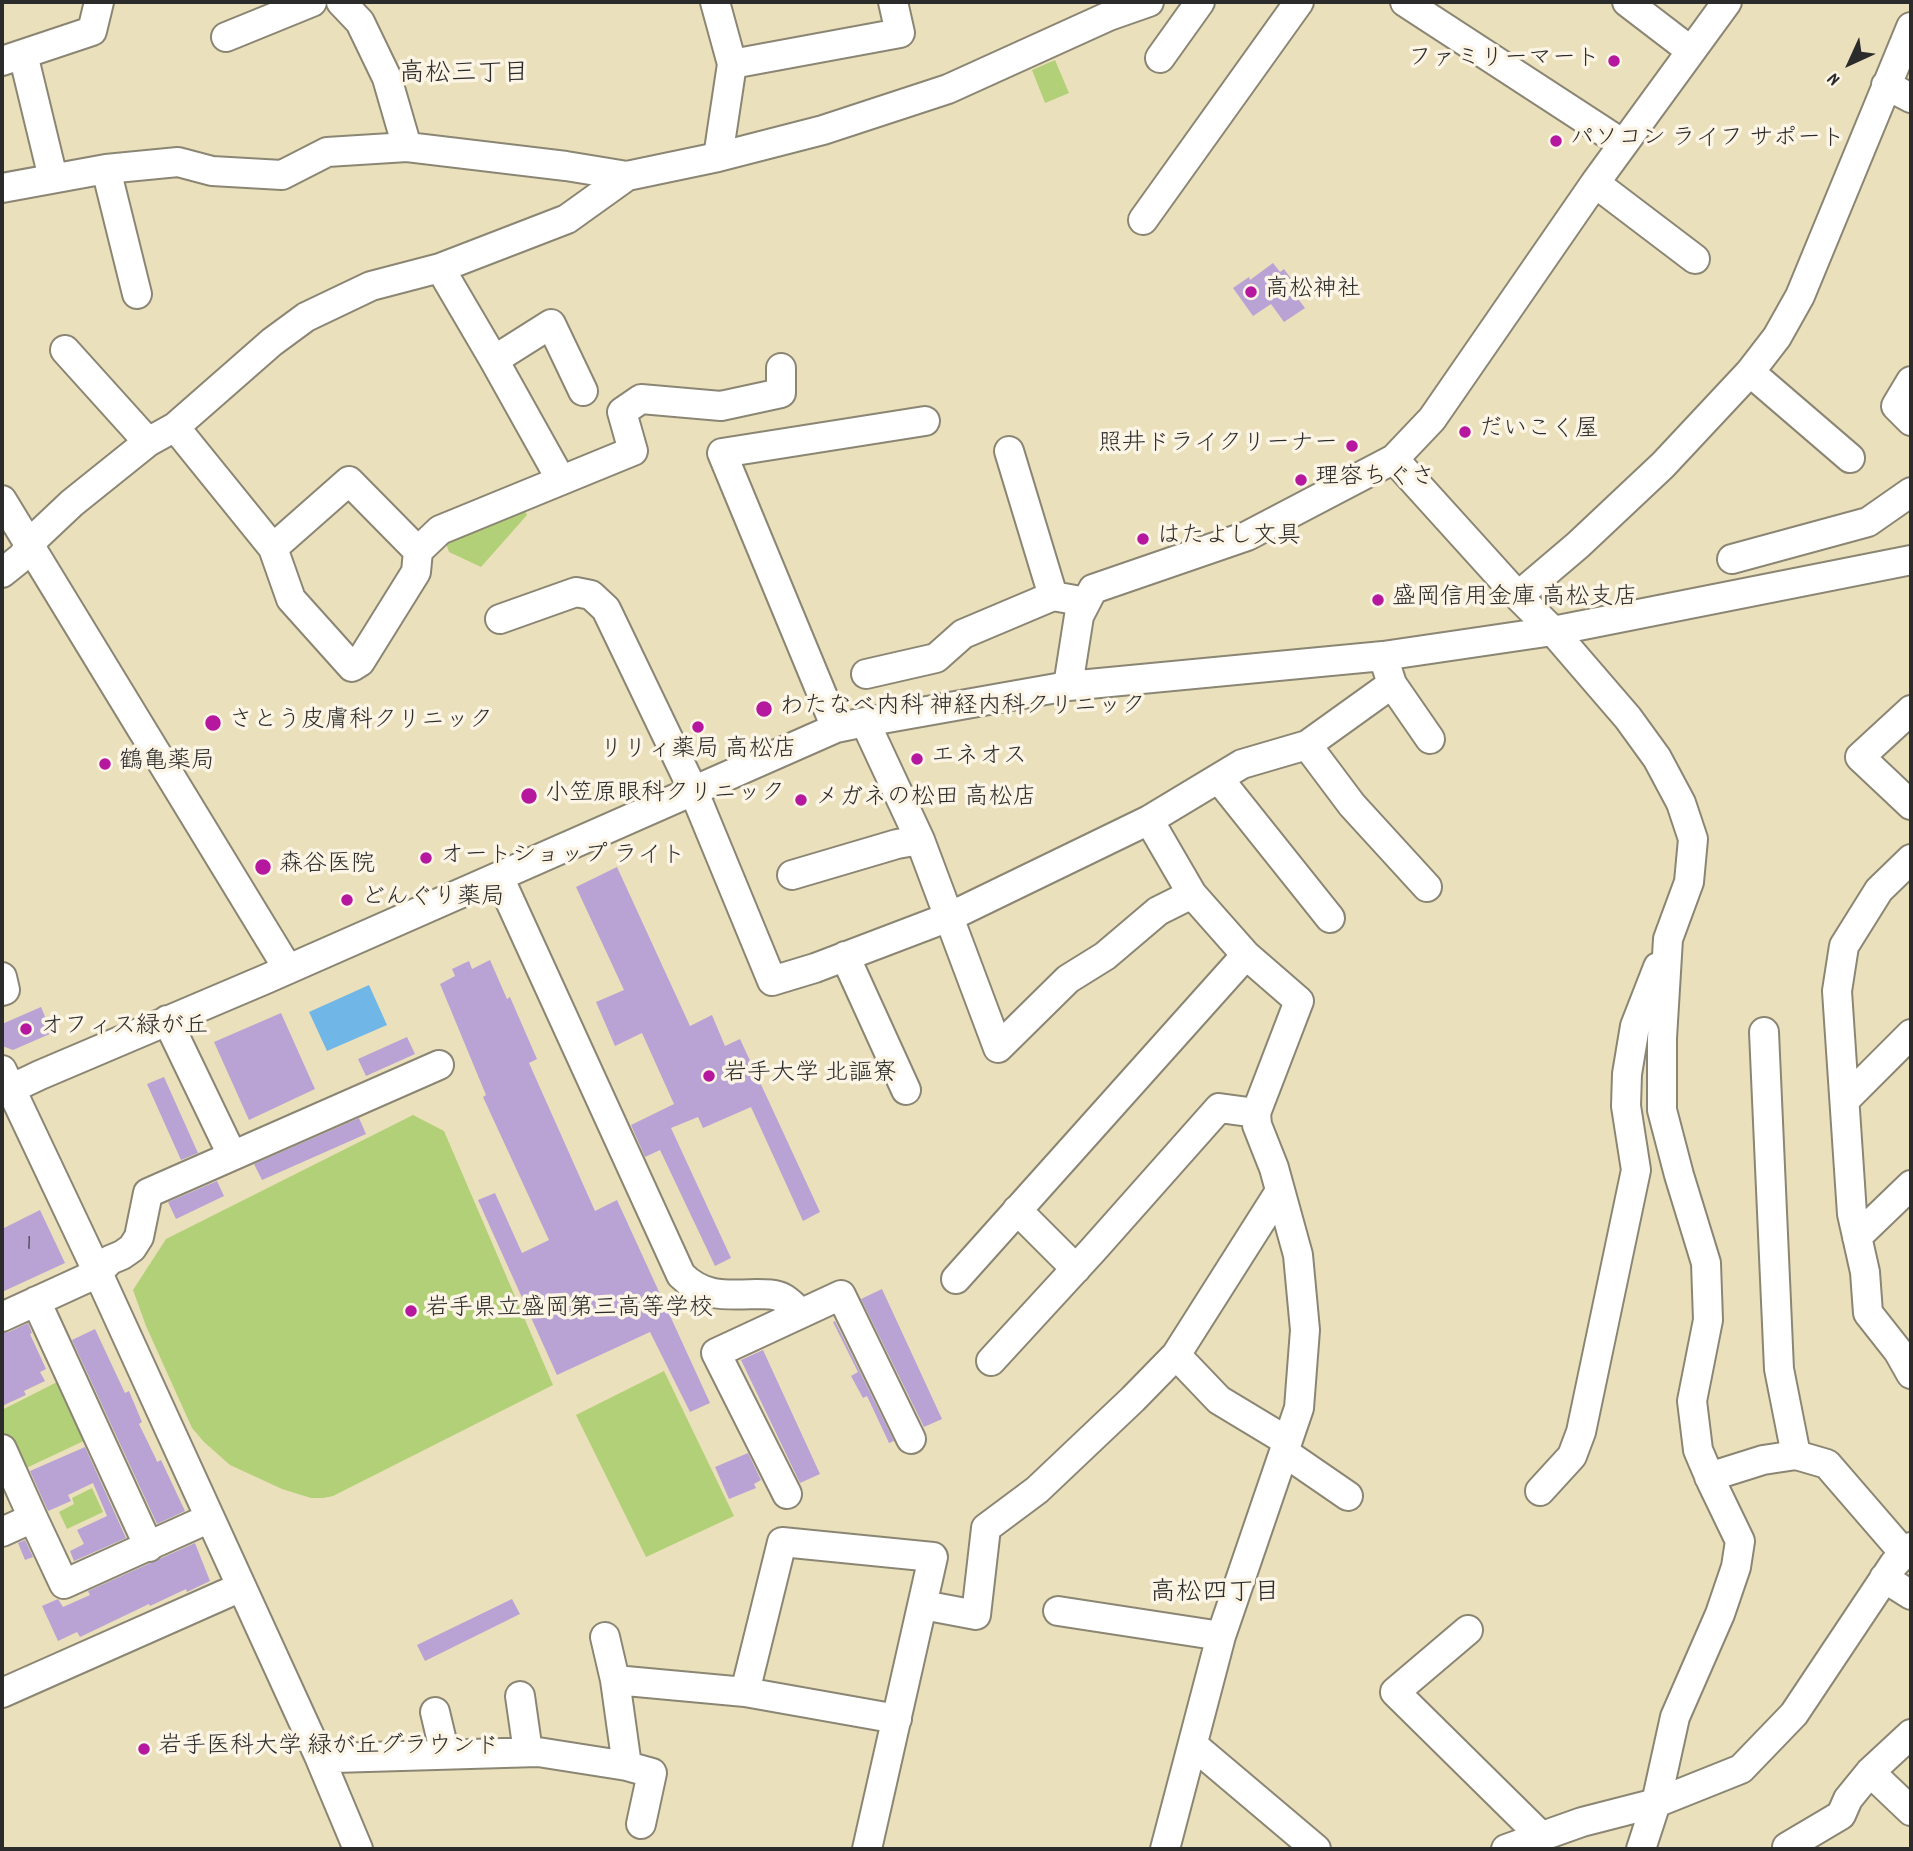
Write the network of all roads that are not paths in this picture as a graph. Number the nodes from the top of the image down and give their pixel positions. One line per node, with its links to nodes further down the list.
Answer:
1 (99, 2): 16 (street)
2 (312, 2): 14 (street)
3 (341, 2): 22 (street)
4 (715, 2): 18 (street)
5 (893, 2): 18 (street)
6 (1149, 2): 12 (street)
7 (1200, 2): 17 (street)
8 (1299, 2): 29 (street)
9 (1405, 2): 21 (street)
10 (1628, 2): 15 (street)
11 (1727, 2): 15 (street)
12 (1106, 9): 23 (street)
13 (1911, 27): 19 (street)
14 (226, 37)
15 (1691, 51): 21 (street)
16 (12, 57): 26 (street)
17 (1160, 58)
18 (732, 64): 23 (street)
19 (1886, 85): 20 (street); 36 (street)
20 (1911, 98)
21 (1623, 144): 27 (street)
22 (407, 147): 24 (street); 25 (street)
23 (718, 157): 25 (street)
24 (106, 169): 26 (street); 32 (street)
25 (627, 176): 31 (street)
26 (53, 178): 28 (street)
27 (1595, 183): 30 (street); 45 (street)
28 (2, 188)
29 (1143, 219)
30 (1695, 259)
31 (440, 268): 34 (street); 41 (street)
32 (137, 294)
33 (65, 350): 42 (street)
34 (494, 360): 38 (street); 46 (street)
35 (781, 368): 46 (street)
36 (1750, 372): 44 (street); 56 (street)
37 (1911, 381): 40 (street)
38 (583, 391)
39 (925, 421): 66 (street)
40 (1911, 421)
41 (175, 427): 42 (street); 50 (street)
42 (148, 442): 49 (street)
43 (1009, 451): 55 (street)
44 (1850, 458)
45 (1394, 460): 56 (street); 57 (street)
46 (561, 480): 51 (street)
47 (1911, 492): 52 (street)
48 (2, 500): 49 (street)
49 (30, 545): 54 (street); 84 (street)
50 (273, 548): 51 (street); 51 (street)
51 (418, 551)
52 (1732, 559)
53 (1911, 560): 59 (street)
54 (2, 573)
55 (1053, 596): 57 (street); 61 (street)
56 (1518, 596): 59 (street)
57 (1086, 602): 63 (street)
58 (500, 619): 70 (street)
59 (1553, 631): 60 (street); 81 (street)
60 (1383, 656): 62 (street); 63 (street)
61 (866, 674)
62 (1392, 684): 67 (street); 68 (street)
63 (1068, 687): 65 (street)
64 (1911, 710): 71 (street)
65 (865, 722): 66 (street); 73 (street)
66 (836, 728): 70 (street)
67 (1430, 740)
68 (1307, 745): 69 (street); 77 (street)
69 (1219, 779): 72 (street); 80 (street)
70 (694, 792): 76 (street); 83 (street)
71 (1911, 805)
72 (1149, 820): 78 (street); 79 (street)
73 (920, 840): 75 (street); 79 (street)
74 (1911, 859): 93 (street)
75 (792, 875)
76 (499, 877): 84 (street); 104 (street)
77 (1427, 887)
78 (1192, 894): 79 (street); 82 (street)
79 (949, 917): 83 (street)
80 (1330, 918)
81 (1668, 939): 113 (street); 114 (street)
82 (1246, 955): 94 (street); 98 (street)
83 (845, 956): 92 (street)
84 (288, 969): 87 (street)
85 (2, 977): 86 (street)
86 (2, 992)
87 (167, 1020): 91 (street); 95 (street)
88 (1764, 1032): 112 (street)
89 (1911, 1034): 93 (street)
90 (439, 1065): 95 (street)
91 (5, 1084): 101 (street)
92 (906, 1090)
93 (1846, 1099): 99 (street)
94 (1256, 1113): 97 (street); 100 (street)
95 (232, 1155): 101 (street)
96 (1911, 1185): 99 (street)
97 (1280, 1191): 107 (street); 110 (street)
98 (1017, 1210): 100 (street); 102 (street)
99 (1857, 1237): 106 (street)
100 (1076, 1269): 108 (street)
101 (98, 1273): 103 (street); 118 (street)
102 (956, 1279)
103 (36, 1301): 105 (street); 120 (street)
104 (800, 1312): 109 (street); 115 (street)
105 (2, 1317)
106 (1907, 1354)
107 (1176, 1355): 110 (street); 125 (street)
108 (991, 1361)
109 (911, 1439)
110 (1286, 1447): 116 (street); 128 (street)
111 (2, 1449): 117 (street)
112 (1796, 1455): 113 (street); 121 (street)
113 (1709, 1477): 143 (street)
114 (1540, 1491)
115 (787, 1494)
116 (1348, 1496)
117 (33, 1518): 119 (street); 120 (street)
118 (210, 1518): 120 (street); 123 (street)
119 (2, 1532)
120 (149, 1547)
121 (1908, 1550): 122 (street)
122 (1884, 1578): 124 (street); 143 (street)
123 (241, 1587): 132 (street); 140 (street)
124 (1911, 1595)
125 (923, 1605): 131 (street); 135 (street)
126 (1058, 1611): 128 (street)
127 (1468, 1630): 146 (street)
128 (1221, 1636): 137 (street)
129 (605, 1637): 130 (street)
130 (615, 1680): 131 (street); 141 (street)
131 (746, 1692): 135 (street)
132 (2, 1693)
133 (520, 1696): 138 (street)
134 (435, 1712): 139 (street)
135 (897, 1719): 149 (street)
136 (1911, 1734): 142 (street)
137 (1193, 1745): 150 (street); 151 (street)
138 (527, 1752): 139 (street); 141 (street)
139 (445, 1754): 140 (street)
140 (319, 1756): 148 (street)
141 (627, 1766): 145 (street)
142 (1870, 1772): 144 (street); 147 (street)
143 (1656, 1803): 146 (street); 153 (street)
144 (1911, 1811)
145 (641, 1824)
146 (1542, 1836): 152 (street)
147 (1787, 1847)
148 (358, 1849)
149 (867, 1849)
150 (1165, 1849)
151 (1317, 1849)
152 (1506, 1849)
153 (1641, 1849)

